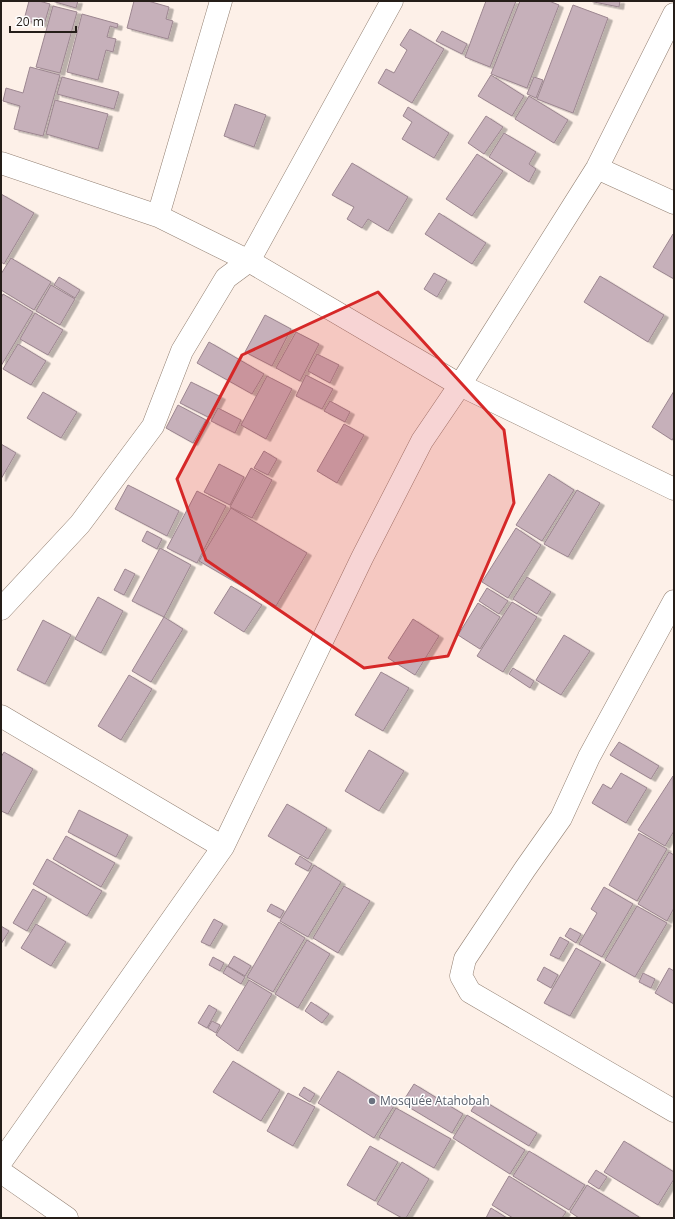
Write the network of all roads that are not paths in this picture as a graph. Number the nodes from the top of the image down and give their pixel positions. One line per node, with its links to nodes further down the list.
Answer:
1 (221, 1): 7 (street)
2 (392, 1): 8 (street)
3 (674, 14): 5 (street)
4 (1, 163): 7 (street)
5 (597, 168): 6 (street); 9 (street)
6 (674, 204)
7 (158, 216): 8 (street)
8 (249, 261): 9 (street); 12 (street)
9 (460, 384): 10 (street); 14 (street)
10 (674, 489)
11 (674, 601): 15 (street)
12 (1, 608)
13 (1, 716): 14 (street)
14 (223, 848): 16 (street)
15 (673, 1107)
16 (1, 1162)
17 (1, 1172): 18 (street)
18 (68, 1218)

